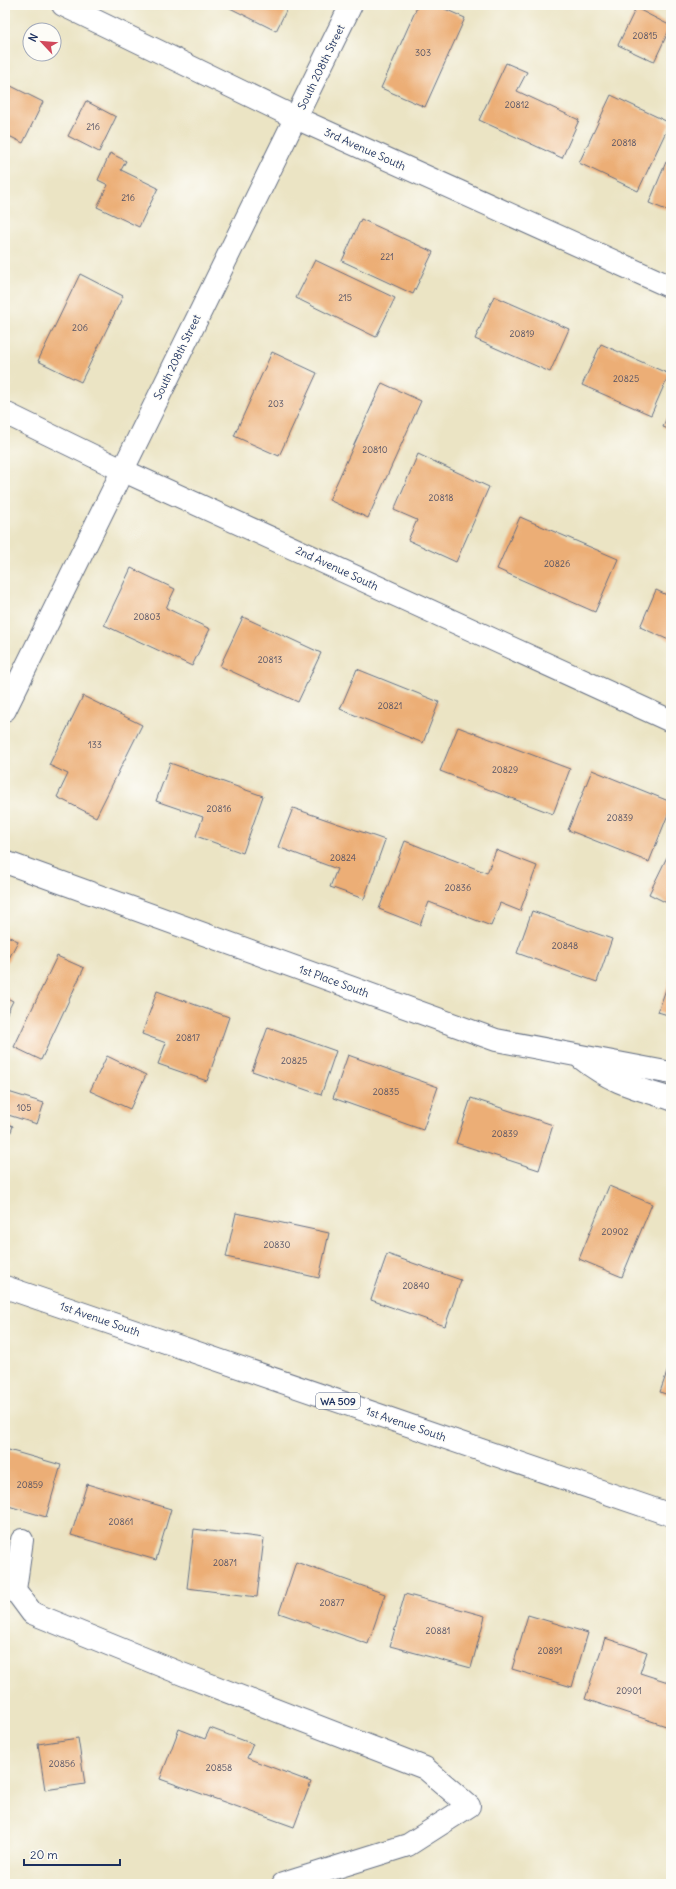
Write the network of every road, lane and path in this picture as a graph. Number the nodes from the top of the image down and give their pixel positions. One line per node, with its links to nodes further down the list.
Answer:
1 (63, 5): 3 (street, 3rd Avenue South)
2 (351, 5): 3 (street, South 208th Street)
3 (296, 118): 4 (street, 3rd Avenue South); 6 (street, South 208th Street)
4 (671, 287)
5 (5, 413): 6 (street, 2nd Avenue South)
6 (122, 470): 7 (street, South 208th Street); 8 (street, 2nd Avenue South)
7 (5, 710)
8 (671, 721)
9 (5, 862): 10 (street, 1st Place South)
10 (577, 1055): 11 (street, 1st Place South); 12 (street)
11 (671, 1073)
12 (671, 1099)
13 (5, 1287): 14 (street, 1st Avenue South / WA 509)
14 (671, 1515)
15 (22, 1540): 16 (street)
16 (283, 1884)

